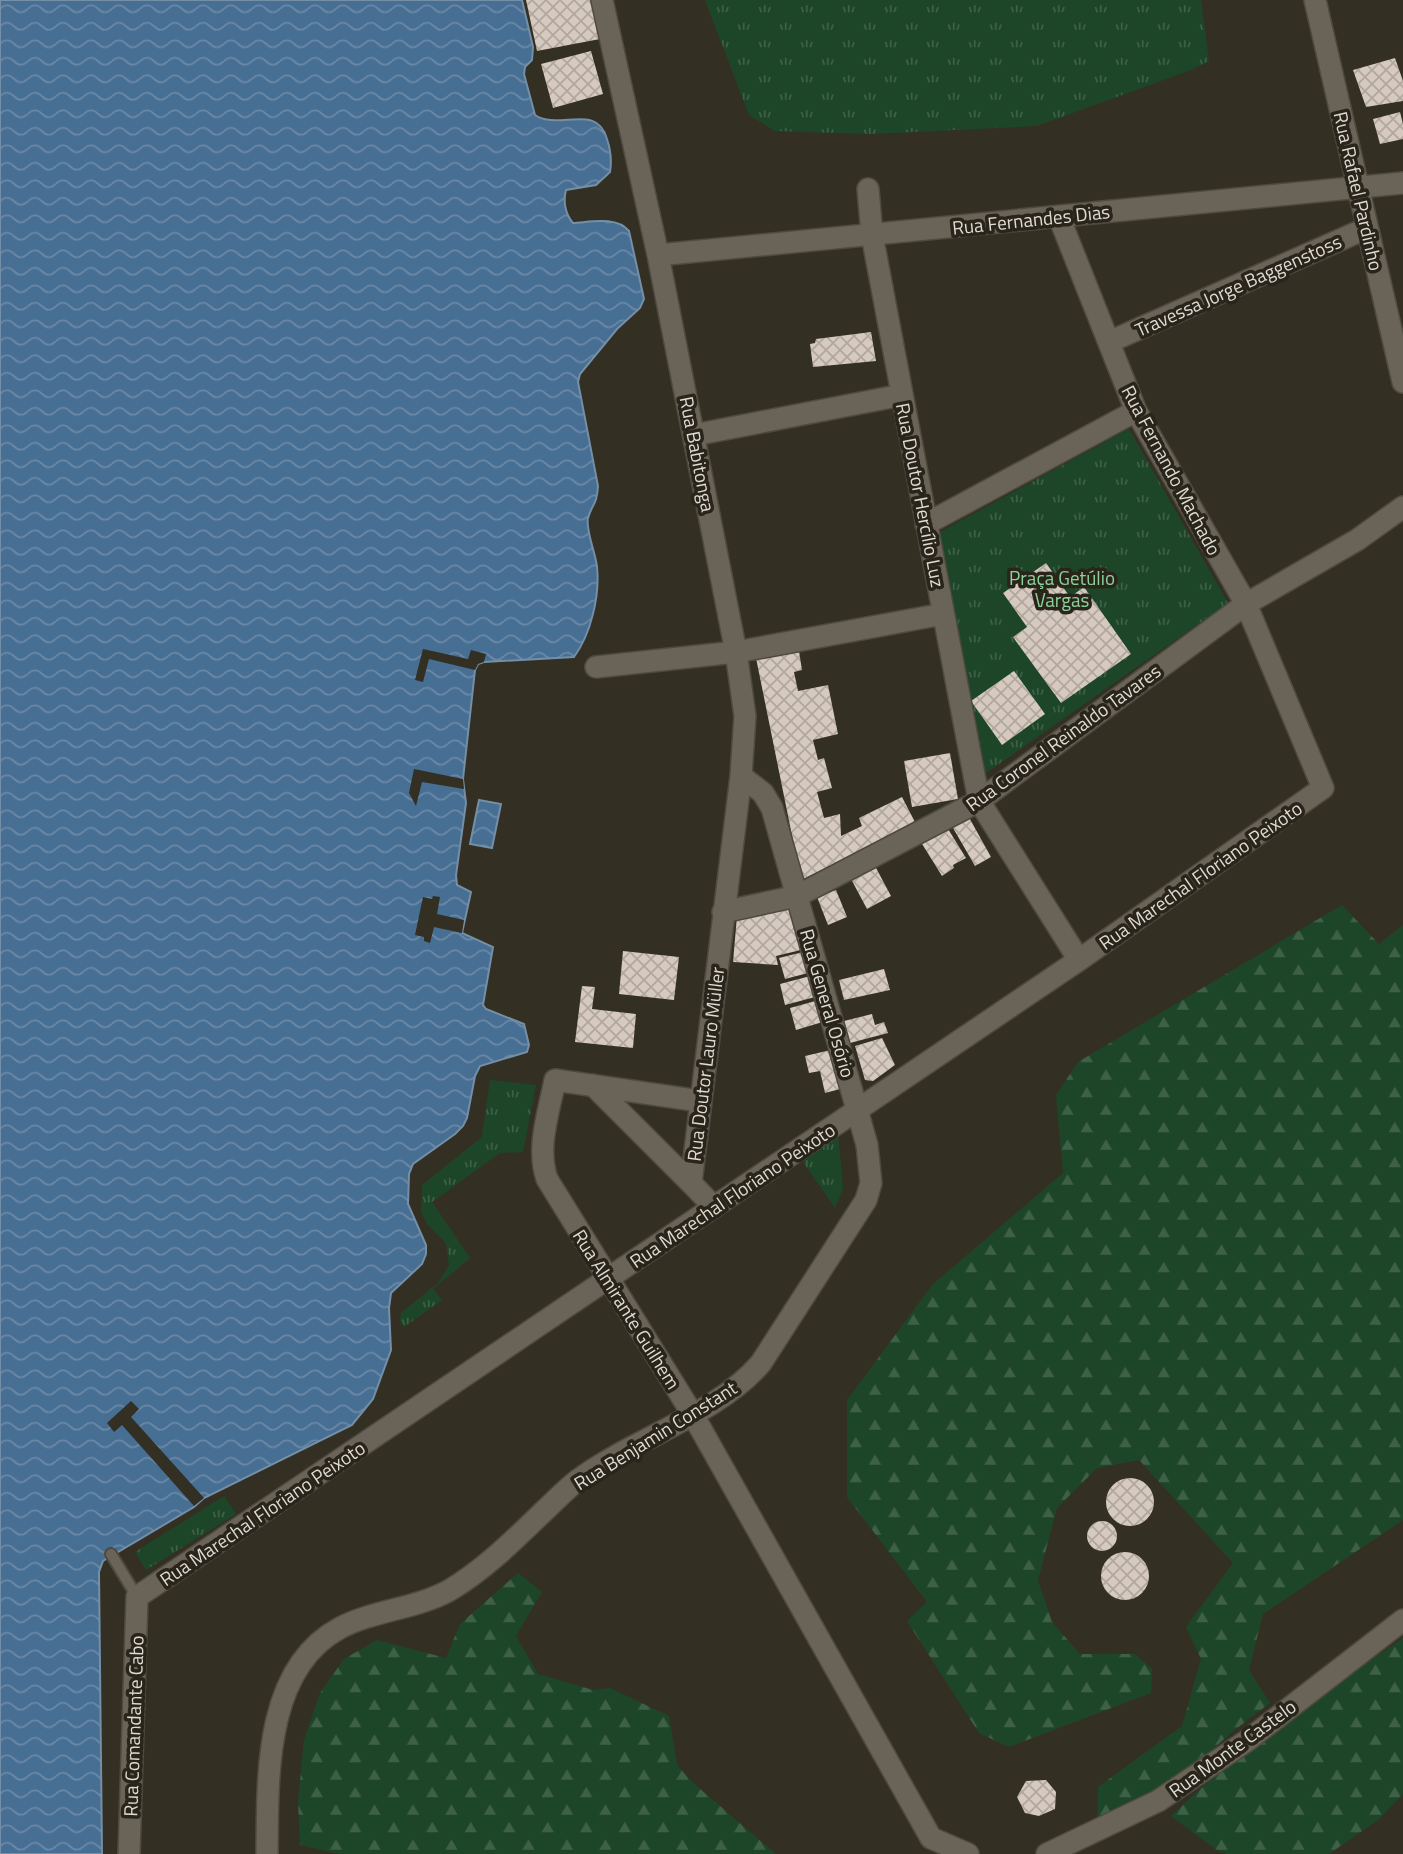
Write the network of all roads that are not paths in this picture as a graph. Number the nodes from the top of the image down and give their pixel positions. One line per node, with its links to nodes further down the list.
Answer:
1 (602, 0): 9 (street, Rua Babitonga)
2 (1315, 0): 4 (street, Rua Rafael Pardinho)
3 (1403, 183): 4 (street, Rua Fernandes Dias)
4 (1358, 188): 6 (street, Rua Fernandes Dias); 7 (street, Rua Rafael Pardinho)
5 (868, 189): 8 (street, Rua Doutor Hercílio Luz)
6 (1059, 216): 8 (street, Rua Fernandes Dias); 10 (street, Rua Fernando Machado)
7 (1367, 228): 10 (street, Travessa Jorge Baggenstoss); 11 (street, Rua Rafael Pardinho)
8 (872, 235): 9 (street, Rua Fernandes Dias); 12 (street, Rua Doutor Hercílio Luz)
9 (658, 255): 14 (street, Rua Babitonga)
10 (1109, 342): 13 (street, Rua Fernando Machado)
11 (1403, 382)
12 (902, 395): 14 (street); 16 (street, Rua Doutor Hercílio Luz)
13 (1136, 411): 16 (street); 17 (street, Rua Fernando Machado)
14 (694, 435): 19 (street, Rua Babitonga)
15 (1403, 507): 17 (street, Rua Coronel Reinaldo Tavares)
16 (926, 524): 18 (street, Rua Doutor Hercílio Luz)
17 (1246, 604): 22 (street, Rua Fernando Machado); 23 (street, Rua Coronel Reinaldo Tavares)
18 (943, 614): 19 (street); 23 (street, Rua Doutor Hercílio Luz)
19 (736, 652): 20 (street); 21 (street, Rua Babitonga)
20 (596, 667)
21 (741, 776): 24 (street, Rua General Osório); 25 (street, Rua Babitonga)
22 (1322, 788): 26 (street, Rua Marechal Floriano Peixoto)
23 (979, 801): 24 (street, Rua Coronel Reinaldo Tavares); 26 (street)
24 (797, 896): 25 (street, Rua Coronel Reinaldo Tavares); 29 (street, Rua General Osório)
25 (723, 912): 28 (street, Rua Doutor Lauro Müller)
26 (1079, 960): 29 (street, Rua Marechal Floriano Peixoto)
27 (593, 1085): 28 (street, Rua Almirante Guilhem); 30 (street); 32 (street, Rua Almirante Guilhem)
28 (700, 1101): 30 (street, Rua Doutor Lauro Müller)
29 (858, 1110): 31 (street, Rua Marechal Floriano Peixoto); 33 (street, Rua Benjamin Constant)
30 (691, 1184): 31 (street, Rua Doutor Lauro Müller)
31 (714, 1207): 32 (street, Rua Marechal Floriano Peixoto)
32 (608, 1278): 33 (street, Rua Almirante Guilhem); 35 (street, Rua Marechal Floriano Peixoto)
33 (693, 1415): 37 (street, Rua Almirante Guilhem); 39 (street, Rua Benjamin Constant)
34 (111, 1554): 35 (lane)
35 (137, 1597): 38 (street, Rua Comandante Cabo)
36 (1403, 1620): 41 (street, Rua Monte Castelo)
37 (927, 1846): 40 (street)
38 (129, 1854)
39 (267, 1854)
40 (968, 1854)
41 (1047, 1854)

